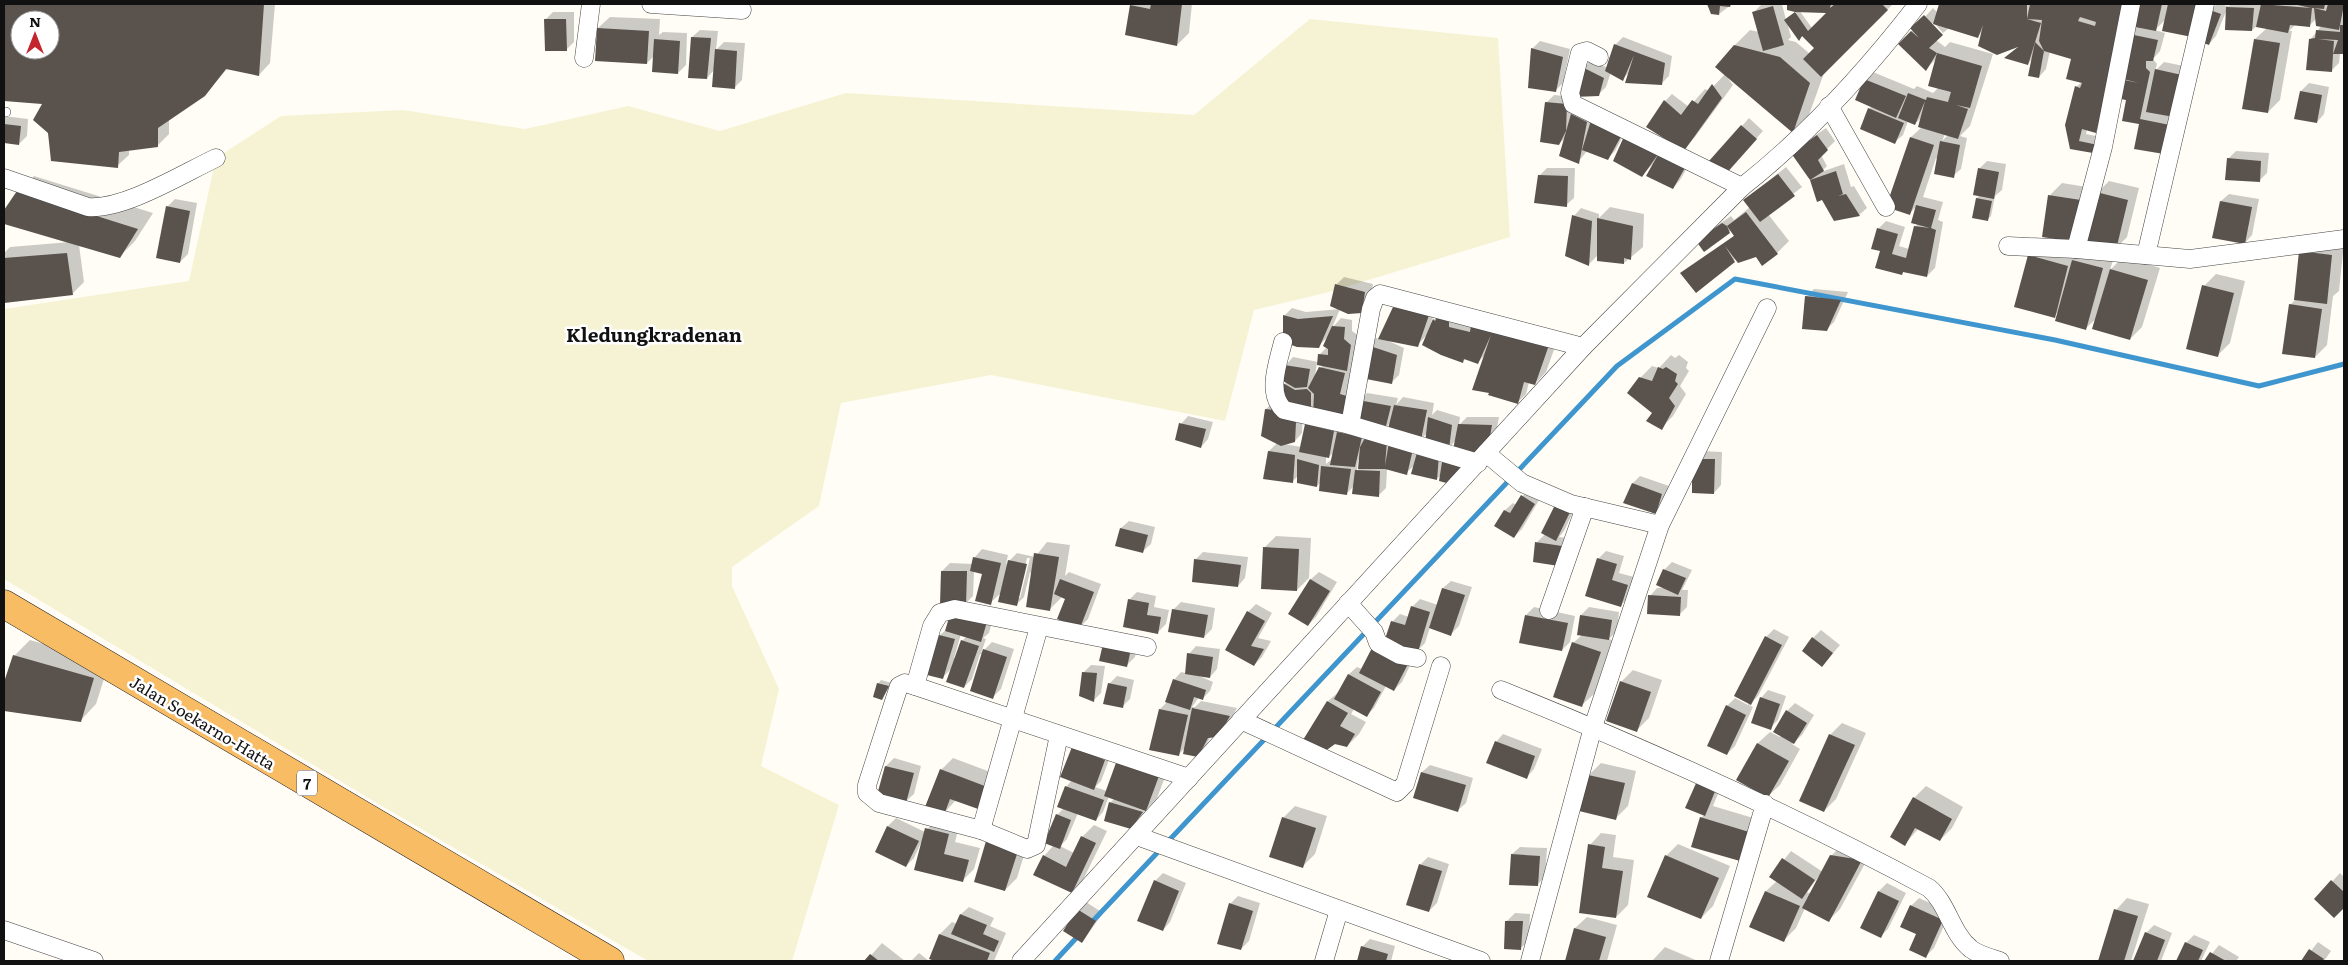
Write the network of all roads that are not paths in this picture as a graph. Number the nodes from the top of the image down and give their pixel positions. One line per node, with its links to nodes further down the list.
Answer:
1 (591, 4): 8 (street)
2 (651, 4): 6 (street)
3 (1918, 4): 9 (street)
4 (2131, 4): 16 (street)
5 (2205, 4): 17 (street)
6 (742, 10)
7 (1599, 57): 12 (street)
8 (584, 58)
9 (1829, 106): 12 (street); 13 (street)
10 (216, 158): 11 (street)
11 (4, 178)
12 (1742, 187): 20 (street)
13 (1886, 207)
14 (2344, 238): 17 (street)
15 (2008, 246): 16 (street)
16 (2076, 248): 17 (street)
17 (2146, 255)
18 (1767, 308): 24 (street)
19 (1283, 342): 21 (street)
20 (1584, 347): 21 (street); 22 (street)
21 (1350, 425): 22 (street)
22 (1482, 458): 23 (street); 26 (street)
23 (1585, 507): 24 (street); 27 (street)
24 (1660, 525): 36 (street)
25 (4, 604): 45 (highway, Jalan Soekarno-Hatta / 7)
26 (1354, 609): 30 (street); 35 (street)
27 (1550, 610)
28 (1038, 627): 29 (street); 32 (street); 34 (street)
29 (1147, 647)
30 (1417, 658)
31 (1441, 666): 35 (street)
32 (915, 686): 34 (street); 40 (street)
33 (1502, 690): 36 (street)
34 (1012, 720): 37 (street); 40 (street)
35 (1241, 720): 38 (street)
36 (1593, 727): 39 (street); 49 (street)
37 (1059, 735): 38 (street); 40 (street)
38 (1189, 778): 41 (street)
39 (1765, 804): 50 (street); 51 (street)
40 (981, 830)
41 (1137, 836): 42 (street); 46 (street)
42 (1339, 910): 47 (street); 48 (street)
43 (4, 930): 44 (street)
44 (94, 961)
45 (610, 961)
46 (1022, 961)
47 (1324, 961)
48 (1481, 961)
49 (1530, 961)
50 (1719, 961)
51 (2000, 961)

